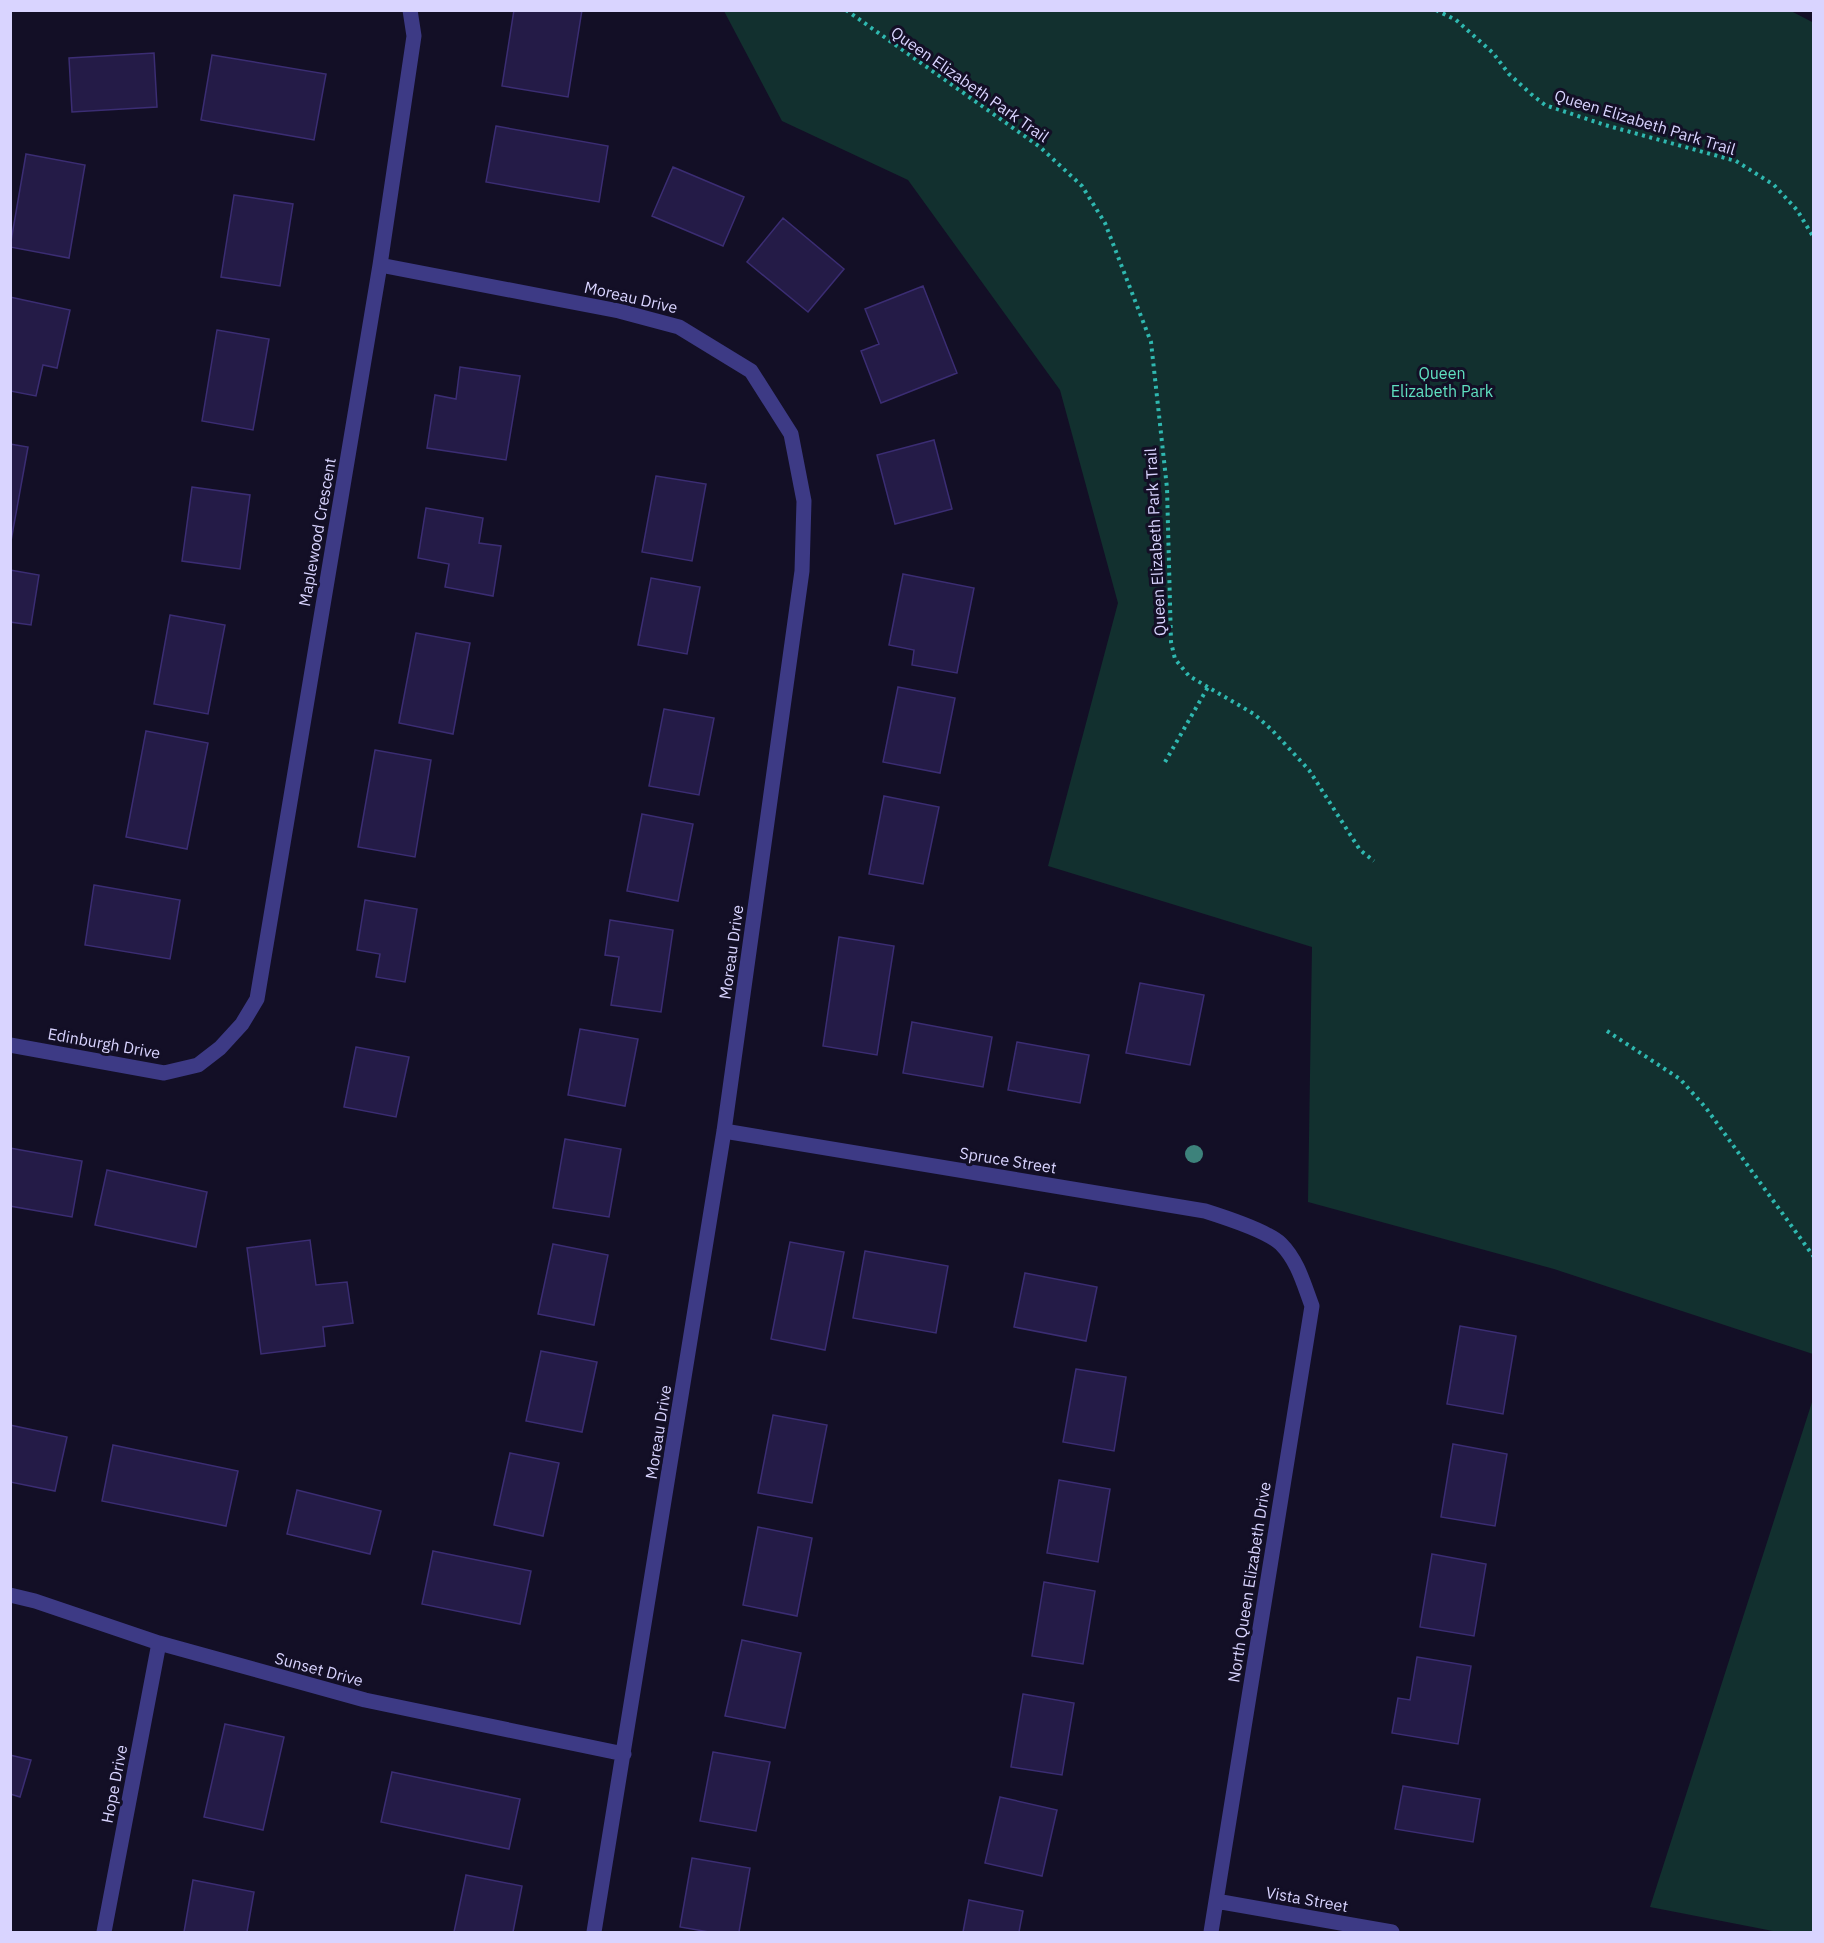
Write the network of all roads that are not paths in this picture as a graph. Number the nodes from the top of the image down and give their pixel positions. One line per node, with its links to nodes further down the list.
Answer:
1 (410, 10): 2 (street, Maplewood Crescent)
2 (380, 265): 4 (street, Maplewood Crescent); 5 (street, Moreau Drive)
3 (10, 1045): 4 (street, Edinburgh Drive)
4 (220, 1048)
5 (724, 1131): 6 (street, Spruce Street); 9 (street, Moreau Drive)
6 (1281, 1243): 10 (street, North Queen Elizabeth Drive)
7 (10, 1595): 8 (street, Sunset Drive)
8 (159, 1643): 9 (street, Sunset Drive); 11 (street, Hope Drive)
9 (624, 1754): 12 (street, Moreau Drive)
10 (1216, 1901): 13 (street, North Queen Elizabeth Drive); 14 (street, Vista Street)
11 (105, 1932)
12 (594, 1932)
13 (1211, 1932)
14 (1392, 1932)

